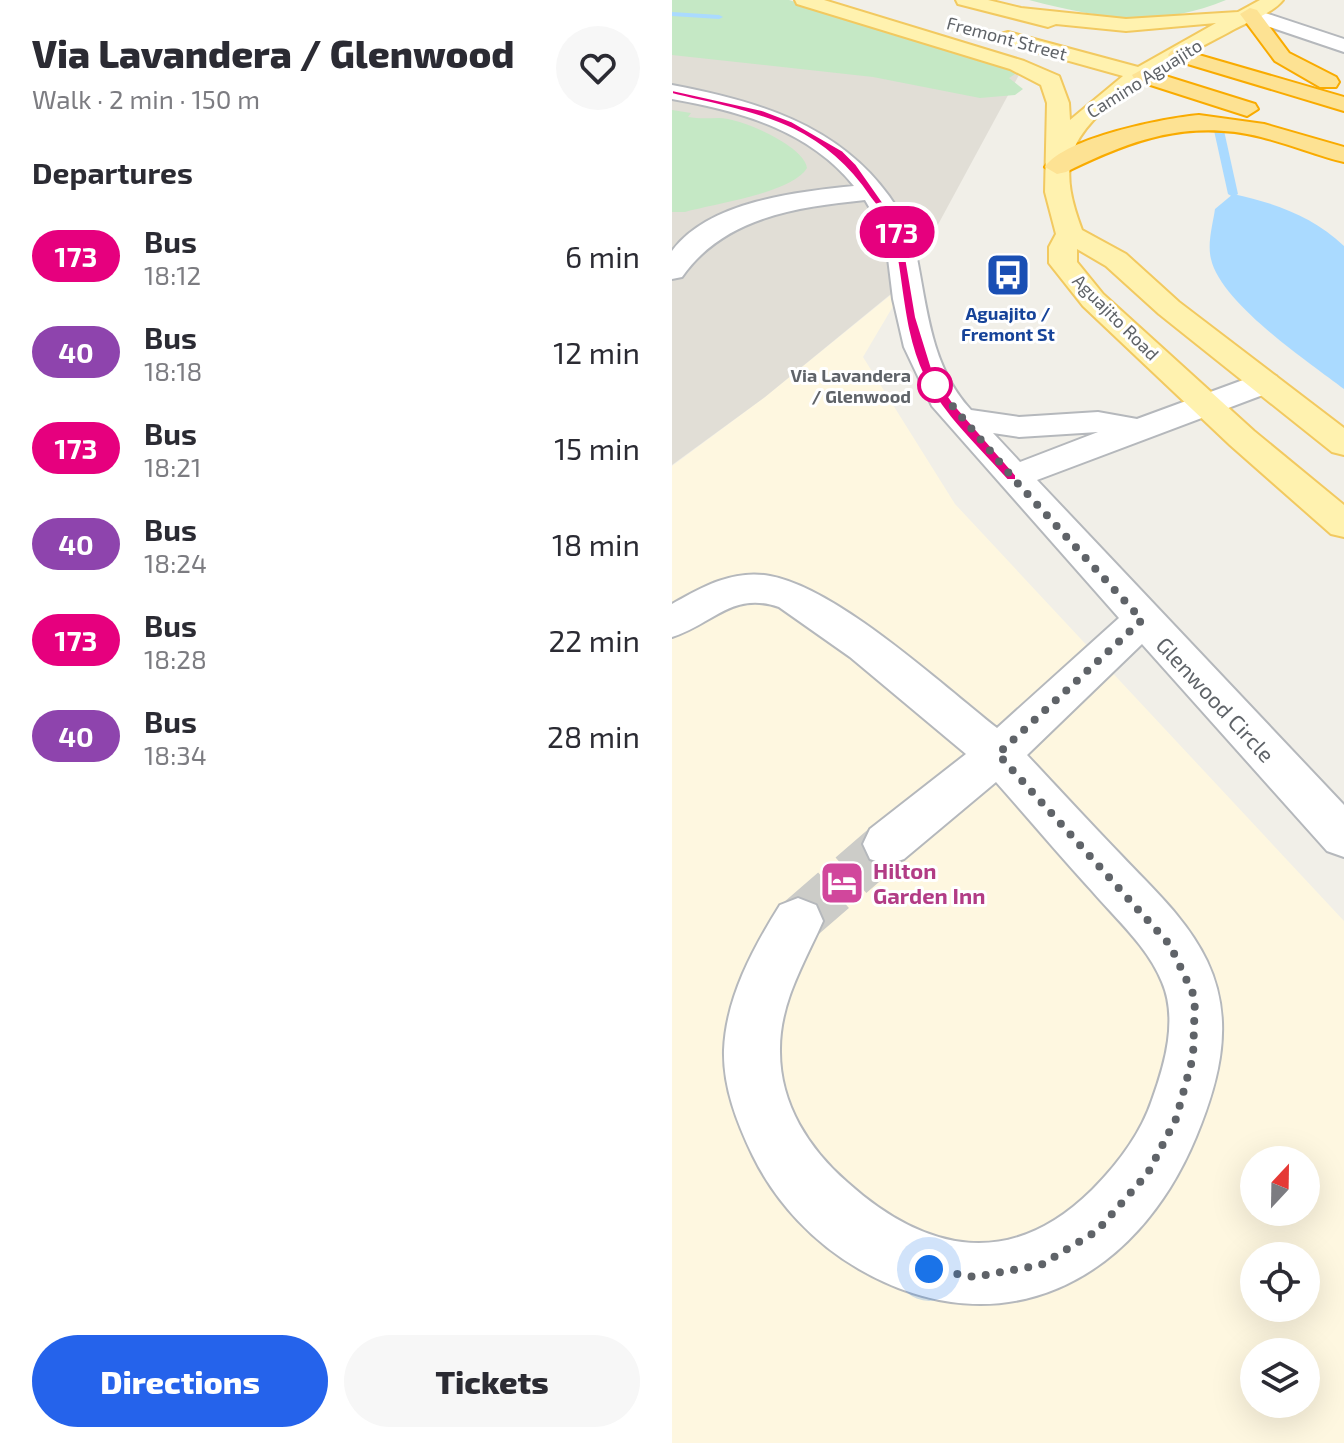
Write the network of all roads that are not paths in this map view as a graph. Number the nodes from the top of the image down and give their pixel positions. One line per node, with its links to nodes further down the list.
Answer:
1 (804, 0): 17 (main road)
2 (870, 0): 7 (main road, Fremont Street)
3 (965, 0): 5 (main road, Fremont Street)
4 (1274, 0): 6 (main road, Camino Aguajito)
5 (1021, 14): 6 (main road); 10 (main road, Fremont Street)
6 (1250, 14): 9 (street); 10 (main road, Camino Aguajito); 12 (highway)
7 (929, 16)
8 (987, 32): 11 (main road, Fremont Street)
9 (1344, 46)
10 (1178, 55): 11 (main road, Camino Aguajito); 14 (highway)
11 (1143, 75): 15 (highway); 17 (main road, Camino Aguajito)
12 (1344, 90)
13 (672, 92): 18 (street, Glenwood Circle)
14 (1344, 104)
15 (1344, 146)
16 (1344, 155): 17 (highway)
17 (1057, 167): 19 (main road, Camino Aguajito)
18 (873, 192): 20 (street); 23 (street, Glenwood Circle)
19 (1070, 234): 21 (main road, Aguajito Road); 22 (main road, Aguajito Road)
20 (672, 271)
21 (1265, 383): 22 (street); 25 (main road, Aguajito Road)
22 (1205, 404): 24 (street); 27 (main road, Aguajito Road)
23 (960, 418): 24 (street); 26 (street, Glenwood Circle)
24 (1147, 427): 26 (street)
25 (1344, 445)
26 (1012, 477): 28 (street, Glenwood Circle)
27 (1344, 525)
28 (1142, 620): 30 (street); 31 (street, Glenwood Circle)
29 (672, 622): 30 (street)
30 (998, 754): 32 (street); 33 (street)
31 (1344, 837)
32 (887, 844)
33 (798, 921)

